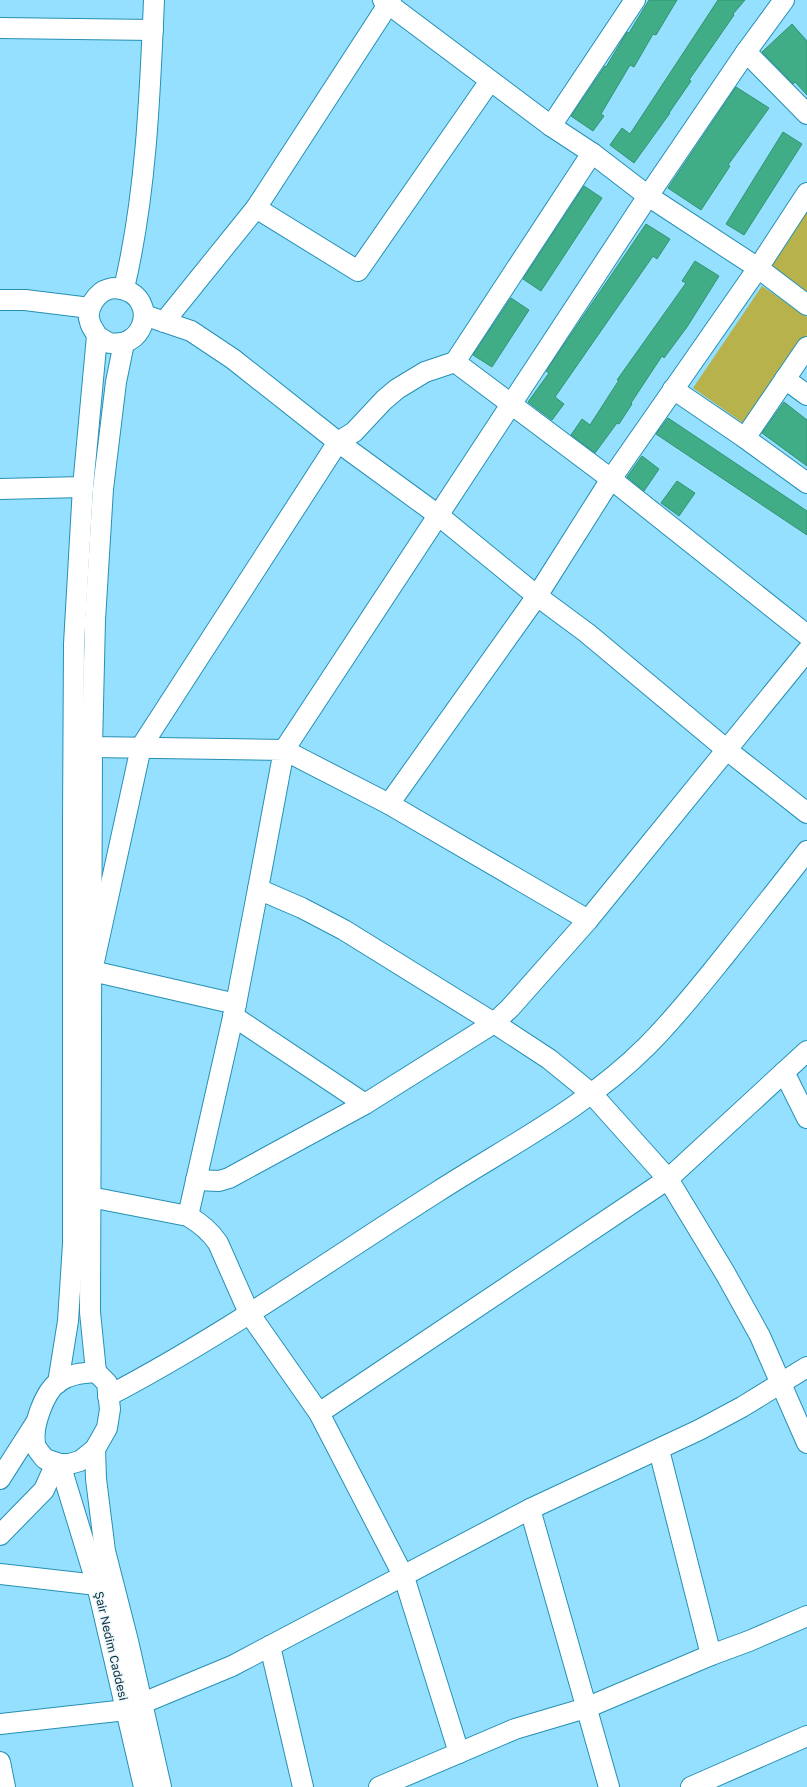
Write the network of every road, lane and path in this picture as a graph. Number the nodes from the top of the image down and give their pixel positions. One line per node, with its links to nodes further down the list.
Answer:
1 (154, 0): 6 (street)
2 (635, 0): 10 (street)
3 (784, 0): 7 (street)
4 (388, 1): 8 (street); 14 (street)
5 (0, 28): 6 (street)
6 (153, 30): 16 (street)
7 (746, 52): 9 (street); 13 (street)
8 (490, 81): 10 (street); 14 (street)
9 (807, 114)
10 (551, 126): 11 (street)
11 (592, 153): 13 (street); 25 (street)
12 (807, 193): 15 (street)
13 (648, 196): 15 (street); 29 (street)
14 (256, 208): 21 (street)
15 (758, 268): 18 (street); 27 (street)
16 (124, 288): 19 (street); 20 (street)
17 (0, 300): 19 (street)
18 (807, 305)
19 (90, 308): 22 (street)
20 (144, 315): 21 (street); 23 (street)
21 (164, 322): 31 (street)
22 (97, 336): 23 (street); 34 (street)
23 (124, 343): 40 (street)
24 (807, 347): 26 (street)
25 (455, 362): 29 (street); 31 (street)
26 (785, 379): 28 (street); 30 (street)
27 (673, 389): 30 (street); 32 (street)
28 (807, 395)
29 (512, 405): 32 (street); 36 (street)
30 (745, 438): 33 (street)
31 (338, 442): 36 (street); 41 (street)
32 (611, 479): 37 (street); 38 (street)
33 (807, 483)
34 (83, 487): 35 (street); 64 (street)
35 (0, 489)
36 (438, 515): 37 (street); 42 (street)
37 (537, 596): 43 (street); 44 (street)
38 (807, 635)
39 (807, 651): 43 (street)
40 (92, 747): 41 (street); 49 (street)
41 (141, 747): 42 (street); 49 (street)
42 (284, 750): 44 (street); 47 (street)
43 (728, 750): 45 (street); 48 (street)
44 (389, 804): 48 (street)
45 (807, 812)
46 (807, 851): 54 (street)
47 (258, 889): 50 (street); 51 (street)
48 (588, 920): 51 (street)
49 (92, 971): 50 (street); 59 (street)
50 (234, 1010): 55 (street); 58 (street)
51 (494, 1023): 54 (street); 55 (street)
52 (807, 1051): 53 (street)
53 (784, 1072): 56 (street); 57 (street)
54 (592, 1094): 57 (street); 61 (street)
55 (365, 1104): 58 (street)
56 (807, 1118)
57 (668, 1179): 65 (street); 67 (street)
58 (196, 1180): 60 (street)
59 (90, 1198): 60 (street); 63 (street)
60 (188, 1216): 61 (street)
61 (249, 1313): 66 (street); 67 (street)
62 (807, 1367): 65 (street)
63 (96, 1372): 64 (street); 66 (street)
64 (58, 1383): 68 (street)
65 (782, 1384): 69 (street); 71 (street)
66 (108, 1396): 70 (street)
67 (319, 1413): 77 (street)
68 (35, 1424): 72 (street); 73 (street)
69 (807, 1443)
70 (95, 1449): 72 (street); 82 (street)
71 (659, 1450): 74 (street); 81 (street)
72 (58, 1463): 75 (street); 78 (street, Şair Nedim Caddesi)
73 (0, 1479)
74 (530, 1509): 77 (street); 83 (street)
75 (0, 1535)
76 (0, 1574): 78 (street)
77 (404, 1577): 80 (street); 86 (street)
78 (97, 1585): 82 (street, Şair Nedim Caddesi)
79 (807, 1616): 81 (street)
80 (270, 1646): 82 (street); 91 (street)
81 (711, 1655): 83 (street)
82 (134, 1707): 84 (street); 89 (street, Şair Nedim Caddesi); 90 (street)
83 (586, 1708): 86 (street); 93 (street)
84 (0, 1724)
85 (807, 1736): 94 (street)
86 (459, 1752): 92 (street)
87 (0, 1762): 88 (street)
88 (5, 1787)
89 (144, 1787)
90 (161, 1787)
91 (303, 1787)
92 (379, 1787)
93 (609, 1787)
94 (691, 1787)

